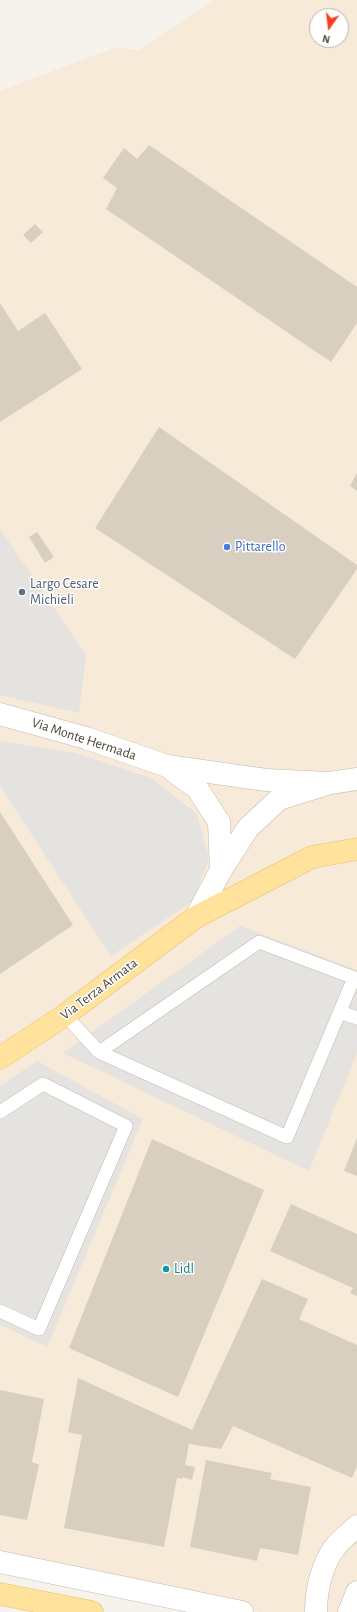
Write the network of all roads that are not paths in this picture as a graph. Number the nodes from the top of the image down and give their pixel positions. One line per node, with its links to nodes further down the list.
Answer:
1 (0, 714): 2 (street, Via Monte Hermada)
2 (167, 766): 4 (street, Via Monte Hermada); 6 (street, Via Monte Hermada)
3 (357, 779): 4 (street, Via Terza Armata)
4 (330, 783): 6 (street, Via Terza Armata)
5 (357, 849): 7 (main road, Via Terza Armata)
6 (221, 870): 7 (street, Via Terza Armata)
7 (196, 917): 10 (main road, Via Terza Armata)
8 (356, 978): 9 (lane); 12 (lane)
9 (340, 1012): 11 (lane); 12 (lane)
10 (65, 1015): 12 (lane); 13 (main road, Via Terza Armata)
11 (357, 1018)
12 (99, 1052)
13 (0, 1058)
14 (0, 1112): 15 (lane)
15 (0, 1311)
16 (357, 1526): 22 (street)
17 (0, 1562): 21 (street)
18 (357, 1592): 23 (street)
19 (0, 1594): 20 (main road)
20 (92, 1612)
21 (242, 1612)
22 (316, 1612)
23 (349, 1612)

